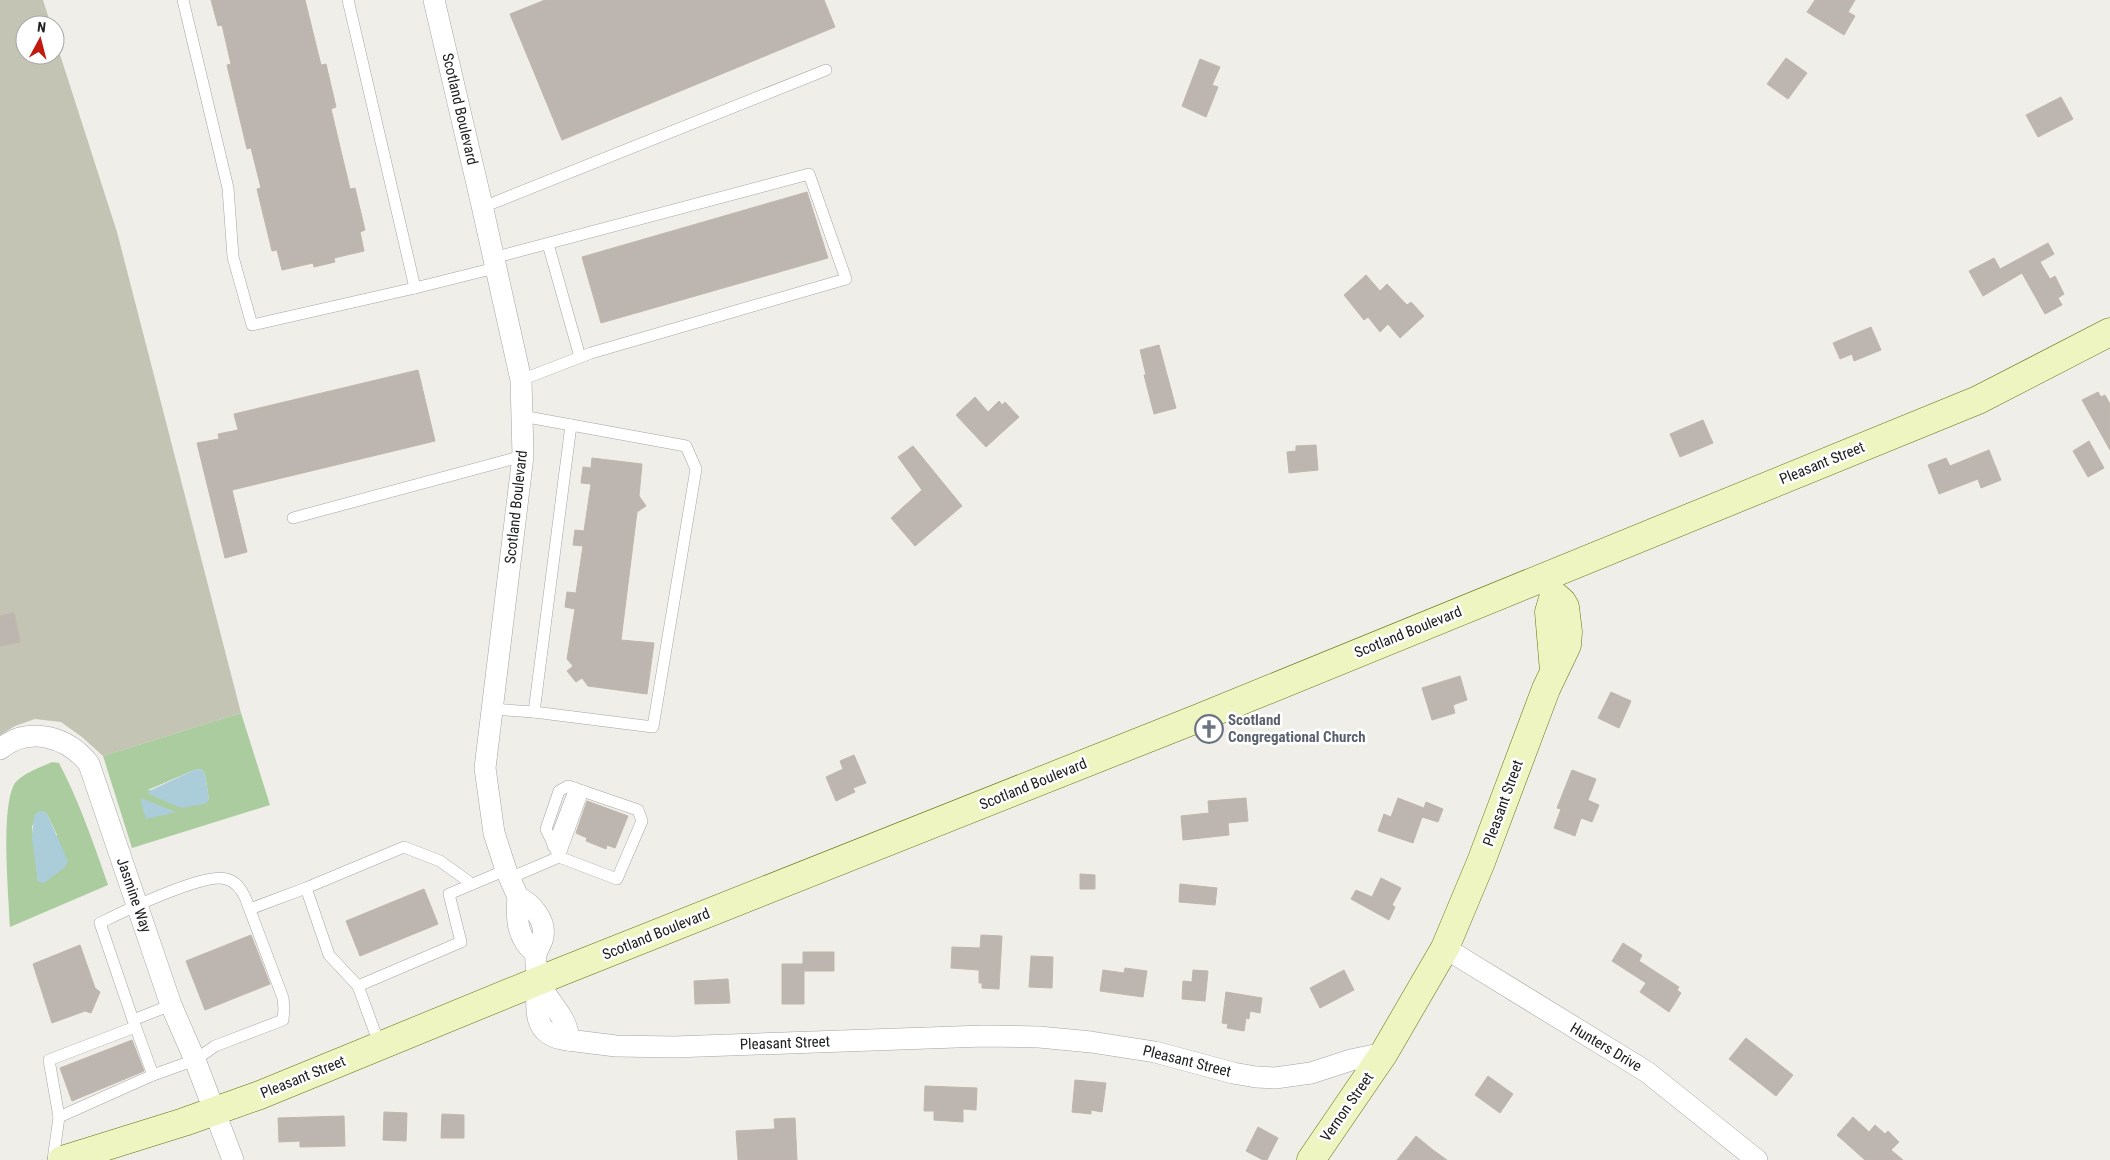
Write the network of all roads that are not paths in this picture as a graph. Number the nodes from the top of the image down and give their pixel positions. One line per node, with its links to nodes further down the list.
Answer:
1 (183, 0): 8 (lane)
2 (348, 0): 8 (lane)
3 (437, 1): 5 (street, Scotland Boulevard)
4 (826, 70): 5 (lane)
5 (482, 207): 7 (street, Scotland Boulevard)
6 (548, 244): 7 (lane); 10 (lane); 10 (lane)
7 (494, 263): 8 (lane); 11 (street, Scotland Boulevard)
8 (415, 288)
9 (2110, 332): 16 (main road, Pleasant Street)
10 (580, 357): 11 (lane)
11 (521, 380): 12 (street, Scotland Boulevard)
12 (522, 416): 13 (lane); 14 (street, Scotland Boulevard)
13 (571, 425): 18 (lane); 18 (lane)
14 (523, 456): 15 (lane); 17 (street, Scotland Boulevard)
15 (293, 518)
16 (1551, 584): 27 (main road, Pleasant Street); 28 (main road, Scotland Boulevard)
17 (492, 708): 18 (lane); 22 (street, Scotland Boulevard)
18 (534, 712)
19 (2, 742): 25 (street, Jasmine Way)
20 (579, 790): 21 (lane); 21 (lane); 21 (lane)
21 (556, 851): 22 (lane)
22 (511, 882): 23 (lane); 28 (street)
23 (472, 884): 24 (lane); 29 (lane)
24 (306, 888): 26 (lane); 29 (lane)
25 (137, 904): 26 (lane); 30 (street, Jasmine Way); 31 (lane)
26 (250, 909): 34 (lane)
27 (1445, 948): 33 (main road, Pleasant Street); 42 (street, Hunters Drive)
28 (537, 967): 32 (main road, Pleasant Street); 33 (street, Pleasant Street)
29 (358, 986): 32 (lane)
30 (171, 1005): 31 (lane); 34 (street, Jasmine Way)
31 (134, 1024): 35 (lane); 37 (lane)
32 (380, 1046): 36 (main road, Pleasant Street)
33 (1384, 1053): 41 (main road, Vernon Street)
34 (195, 1060): 35 (lane); 36 (street, Jasmine Way)
35 (153, 1075): 37 (lane)
36 (214, 1112): 39 (main road, Pleasant Street); 40 (street, Jasmine Way)
37 (59, 1117): 38 (lane)
38 (52, 1160)
39 (62, 1160)
40 (233, 1160)
41 (1311, 1160)
42 (1757, 1160)

